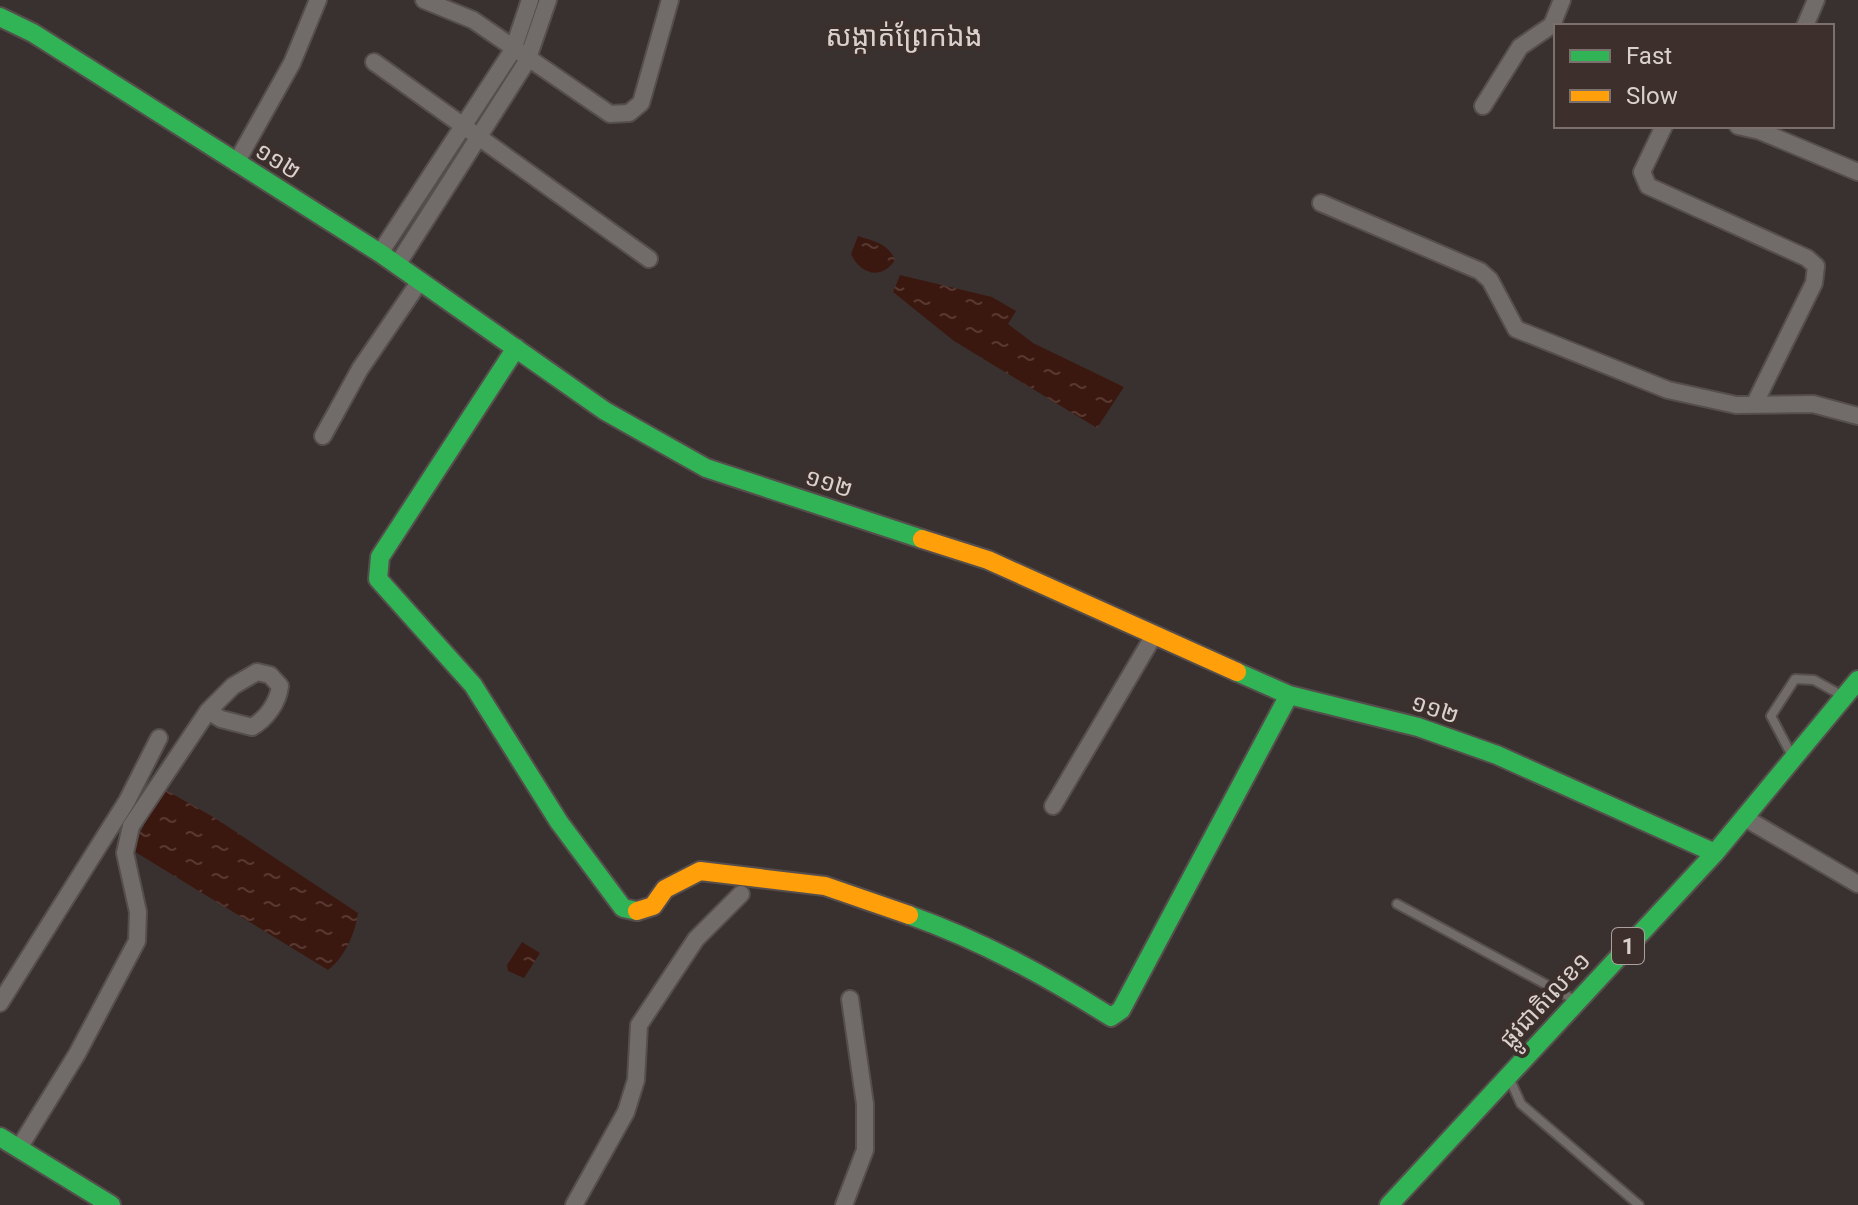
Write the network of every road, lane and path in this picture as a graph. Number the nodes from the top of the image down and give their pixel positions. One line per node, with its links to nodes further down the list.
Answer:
1 (318, 0): 18 (street)
2 (424, 0): 10 (street)
3 (530, 0): 10 (street)
4 (548, 0): 11 (street)
5 (670, 0): 11 (street)
6 (1562, 0): 13 (street)
7 (1816, 0): 9 (street)
8 (0, 17): 18 (main road, ១១២)
9 (1806, 24)
10 (513, 50): 11 (street); 14 (street)
11 (527, 61): 17 (street)
12 (374, 62): 14 (street)
13 (1483, 106)
14 (464, 127): 17 (street); 21 (street)
15 (1663, 128): 26 (street)
16 (1761, 128): 19 (street)
17 (480, 137): 22 (street); 23 (street)
18 (236, 163): 21 (main road, ១១២)
19 (1858, 172)
20 (1321, 203): 26 (street)
21 (380, 253): 23 (main road, ១១២)
22 (649, 259)
23 (397, 265): 24 (main road, ១១២)
24 (420, 281): 25 (main road, ១១២); 28 (street)
25 (516, 348): 29 (main road, ១១២); 31 (main road)
26 (1755, 403): 27 (street)
27 (1858, 416)
28 (323, 436)
29 (1153, 637): 31 (main road, ១១២); 36 (street)
30 (1858, 680): 32 (main road, ផ្លូវជាតិលេខ១ / 1)
31 (1289, 695): 38 (main road, ១១២)
32 (1845, 697): 35 (main road, ផ្លូវជាតិលេខ១ / 1); 35 (lane)
33 (208, 711): 47 (street)
34 (159, 738): 44 (street)
35 (1794, 758): 37 (main road, ផ្លូវជាតិលេខ១ / 1)
36 (1053, 806)
37 (1745, 818): 38 (main road, ផ្លូវជាតិលេខ១ / 1); 39 (street)
38 (1715, 853): 43 (main road, ផ្លូវជាតិលេខ១ / 1)
39 (1858, 884)
40 (741, 894): 49 (street)
41 (1397, 904): 43 (lane)
42 (850, 999): 50 (street)
43 (1577, 1002): 45 (main road, ផ្លូវជាតិលេខ១ / 1)
44 (0, 1003)
45 (1508, 1075): 51 (main road, ផ្លូវជាតិលេខ១ / 1); 52 (lane)
46 (0, 1137): 47 (main road)
47 (19, 1148): 48 (main road)
48 (111, 1205)
49 (574, 1205)
50 (844, 1205)
51 (1389, 1205)
52 (1639, 1205)

